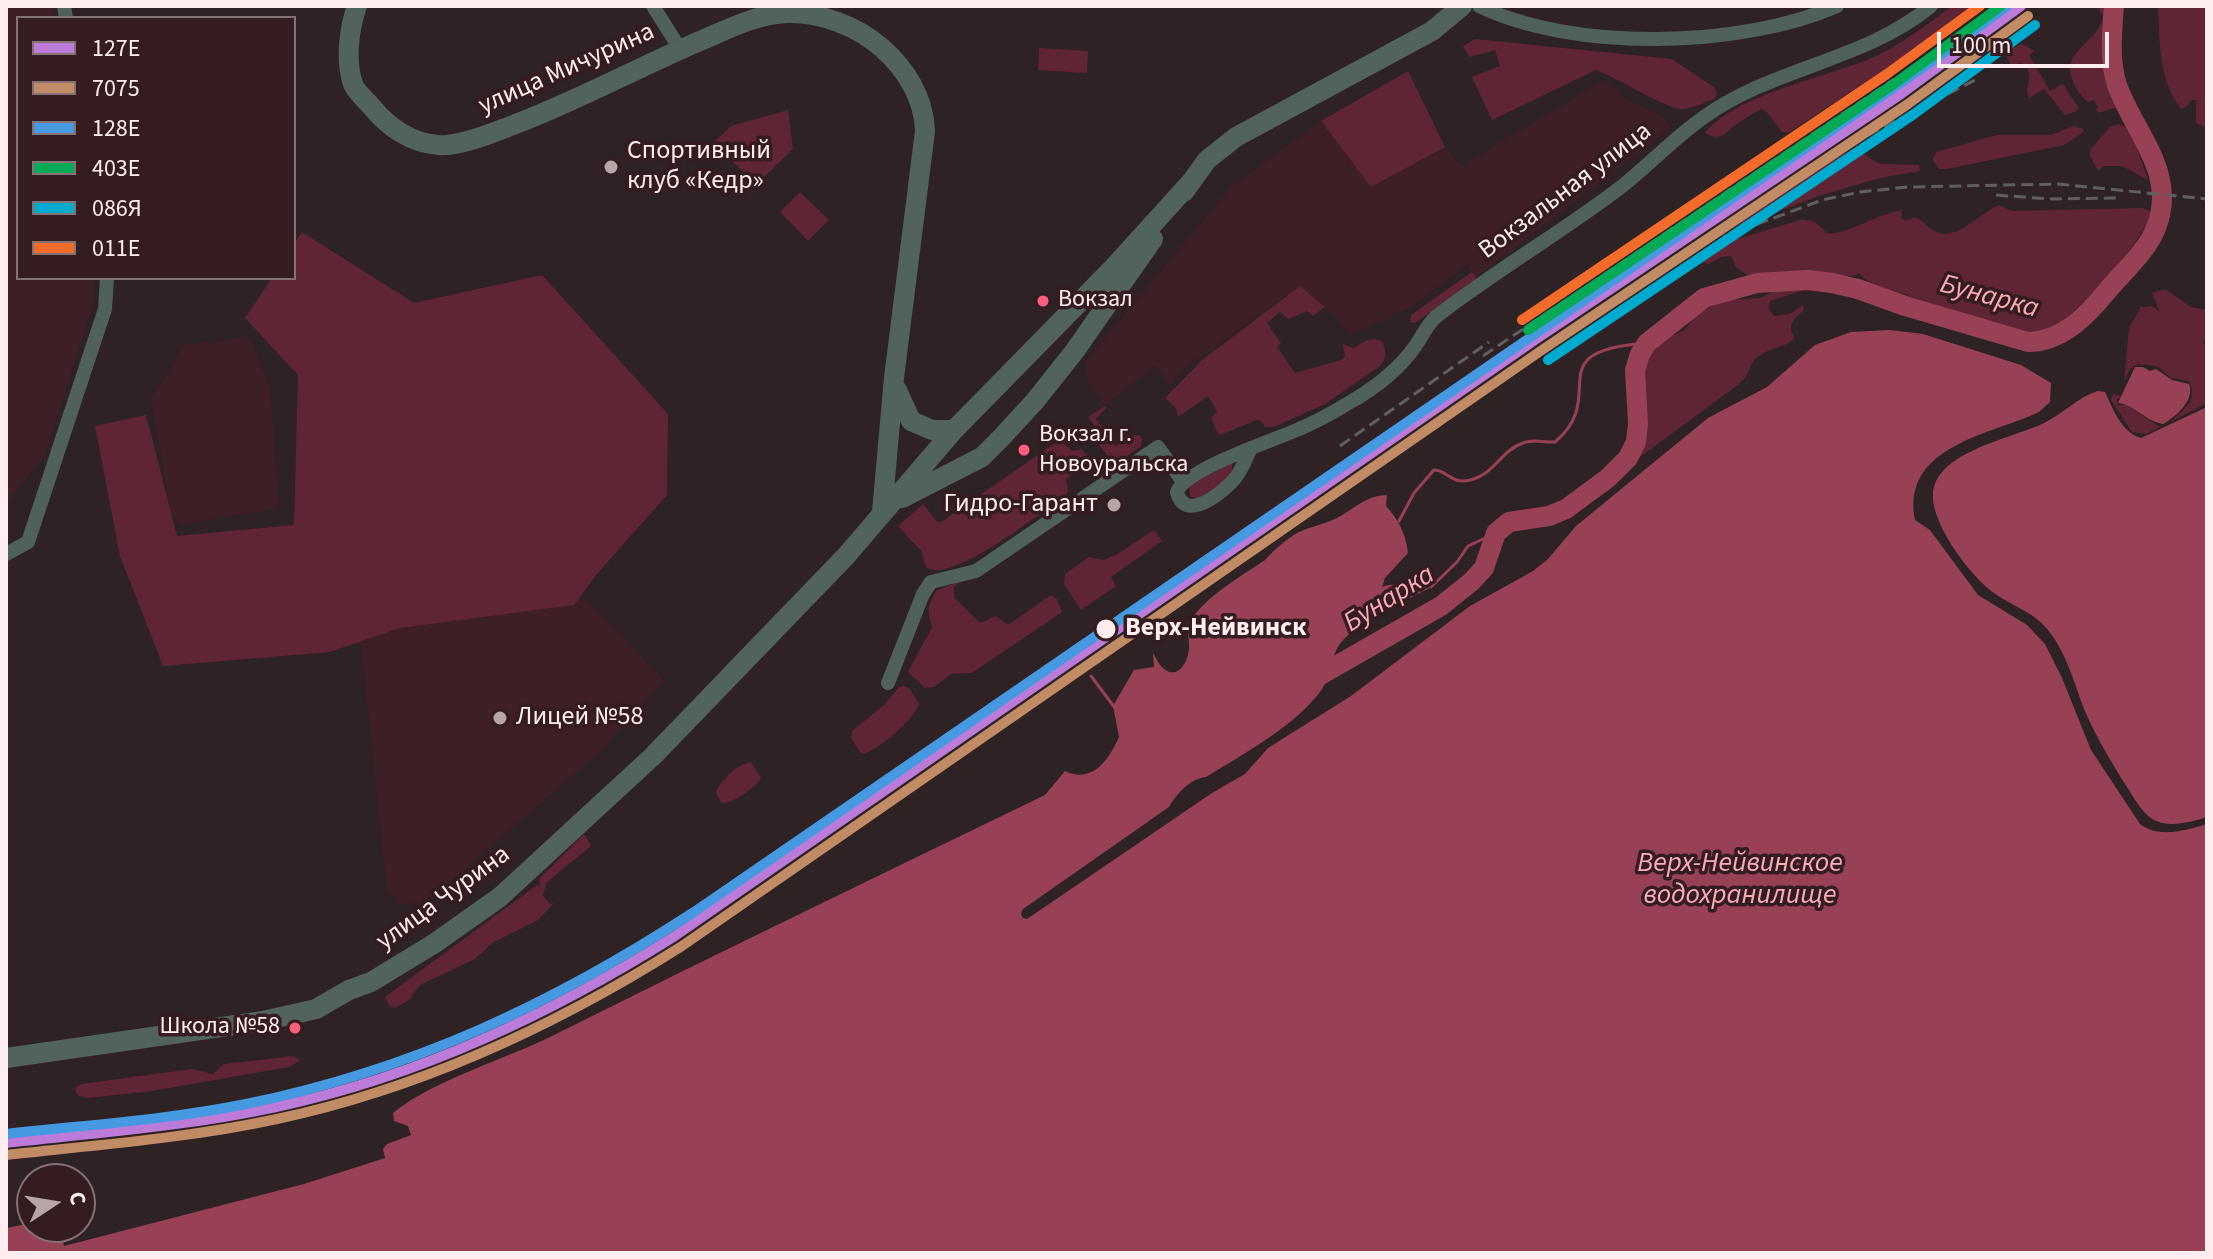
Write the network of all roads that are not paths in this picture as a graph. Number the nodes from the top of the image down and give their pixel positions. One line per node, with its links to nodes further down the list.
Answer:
1 (357, 6): 7 (street, улица Мичурина)
2 (653, 6): 7 (street)
3 (1462, 6): 8 (street)
4 (1479, 6): 5 (street)
5 (1837, 6)
6 (1931, 6): 13 (street, Вокзальная улица)
7 (680, 49): 10 (street, улица Мичурина)
8 (1118, 276): 11 (street); 15 (street)
9 (107, 280): 18 (street)
10 (894, 378): 11 (street); 12 (street, улица Мичурина)
11 (954, 430): 14 (street)
12 (889, 443): 14 (street); 17 (street, улица Мичурина)
13 (1251, 448): 16 (street, Вокзальная улица); 16 (street)
14 (920, 469): 15 (street); 17 (street)
15 (952, 471): 17 (street)
16 (1183, 482): 19 (street)
17 (882, 512): 20 (street, улица Чурина)
18 (6, 554)
19 (888, 683)
20 (6, 1058)

